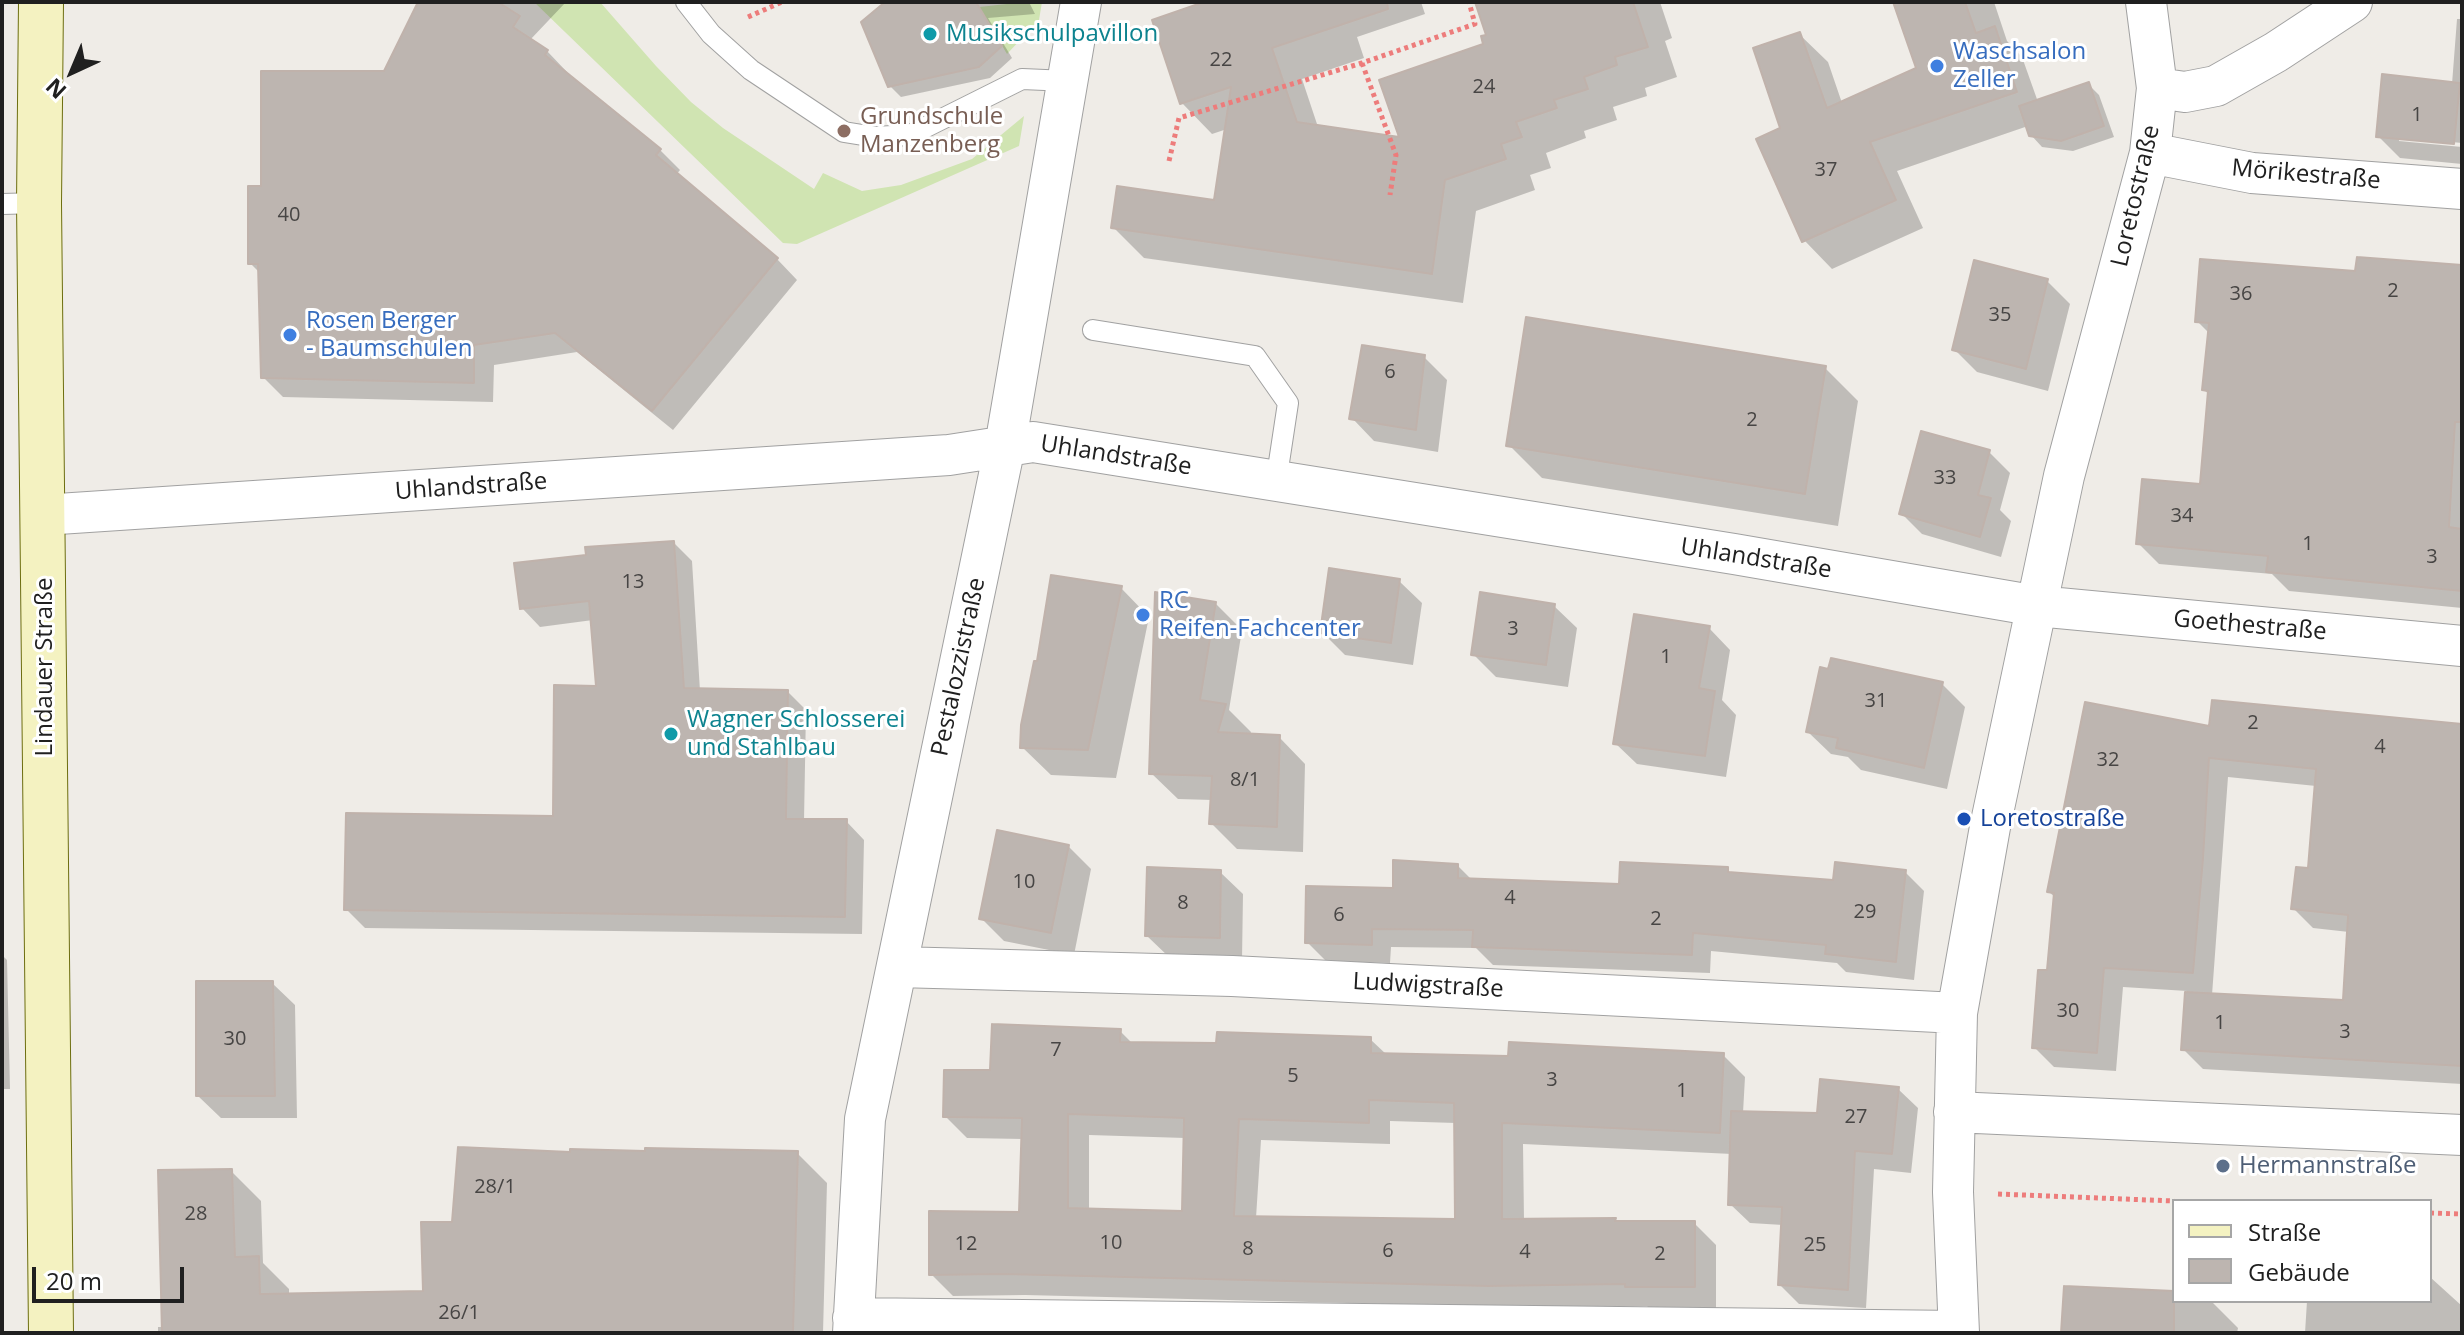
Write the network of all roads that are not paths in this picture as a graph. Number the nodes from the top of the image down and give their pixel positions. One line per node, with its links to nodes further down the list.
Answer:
1 (686, 2): 6 (lane)
2 (1081, 2): 6 (street, Pestalozzistraße)
3 (2146, 2): 7 (street, Loretostraße)
4 (2352, 2): 7 (street)
5 (38, 3): 10 (main road, Lindauer Straße)
6 (1068, 81): 12 (street, Pestalozzistraße)
7 (2157, 88): 8 (street, Loretostraße)
8 (2150, 153): 9 (street, Mörikestraße); 15 (street, Loretostraße)
9 (2462, 189)
10 (20, 204): 14 (main road, Lindauer Straße)
11 (1093, 330): 13 (lane)
12 (1005, 446): 13 (street, Uhlandstraße); 14 (street, Uhlandstraße); 17 (street, Pestalozzistraße)
13 (1276, 482): 15 (street, Uhlandstraße)
14 (43, 515): 23 (main road, Lindauer Straße)
15 (2037, 606): 16 (street, Goethestraße); 18 (street, Loretostraße)
16 (2462, 646)
17 (897, 967): 18 (street, Ludwigstraße); 21 (street, Pestalozzistraße)
18 (1957, 1013): 19 (street, Loretostraße)
19 (1954, 1112): 20 (street); 22 (street, Loretostraße)
20 (2462, 1135)
21 (853, 1326): 22 (street)
22 (1959, 1332)
23 (51, 1333)

